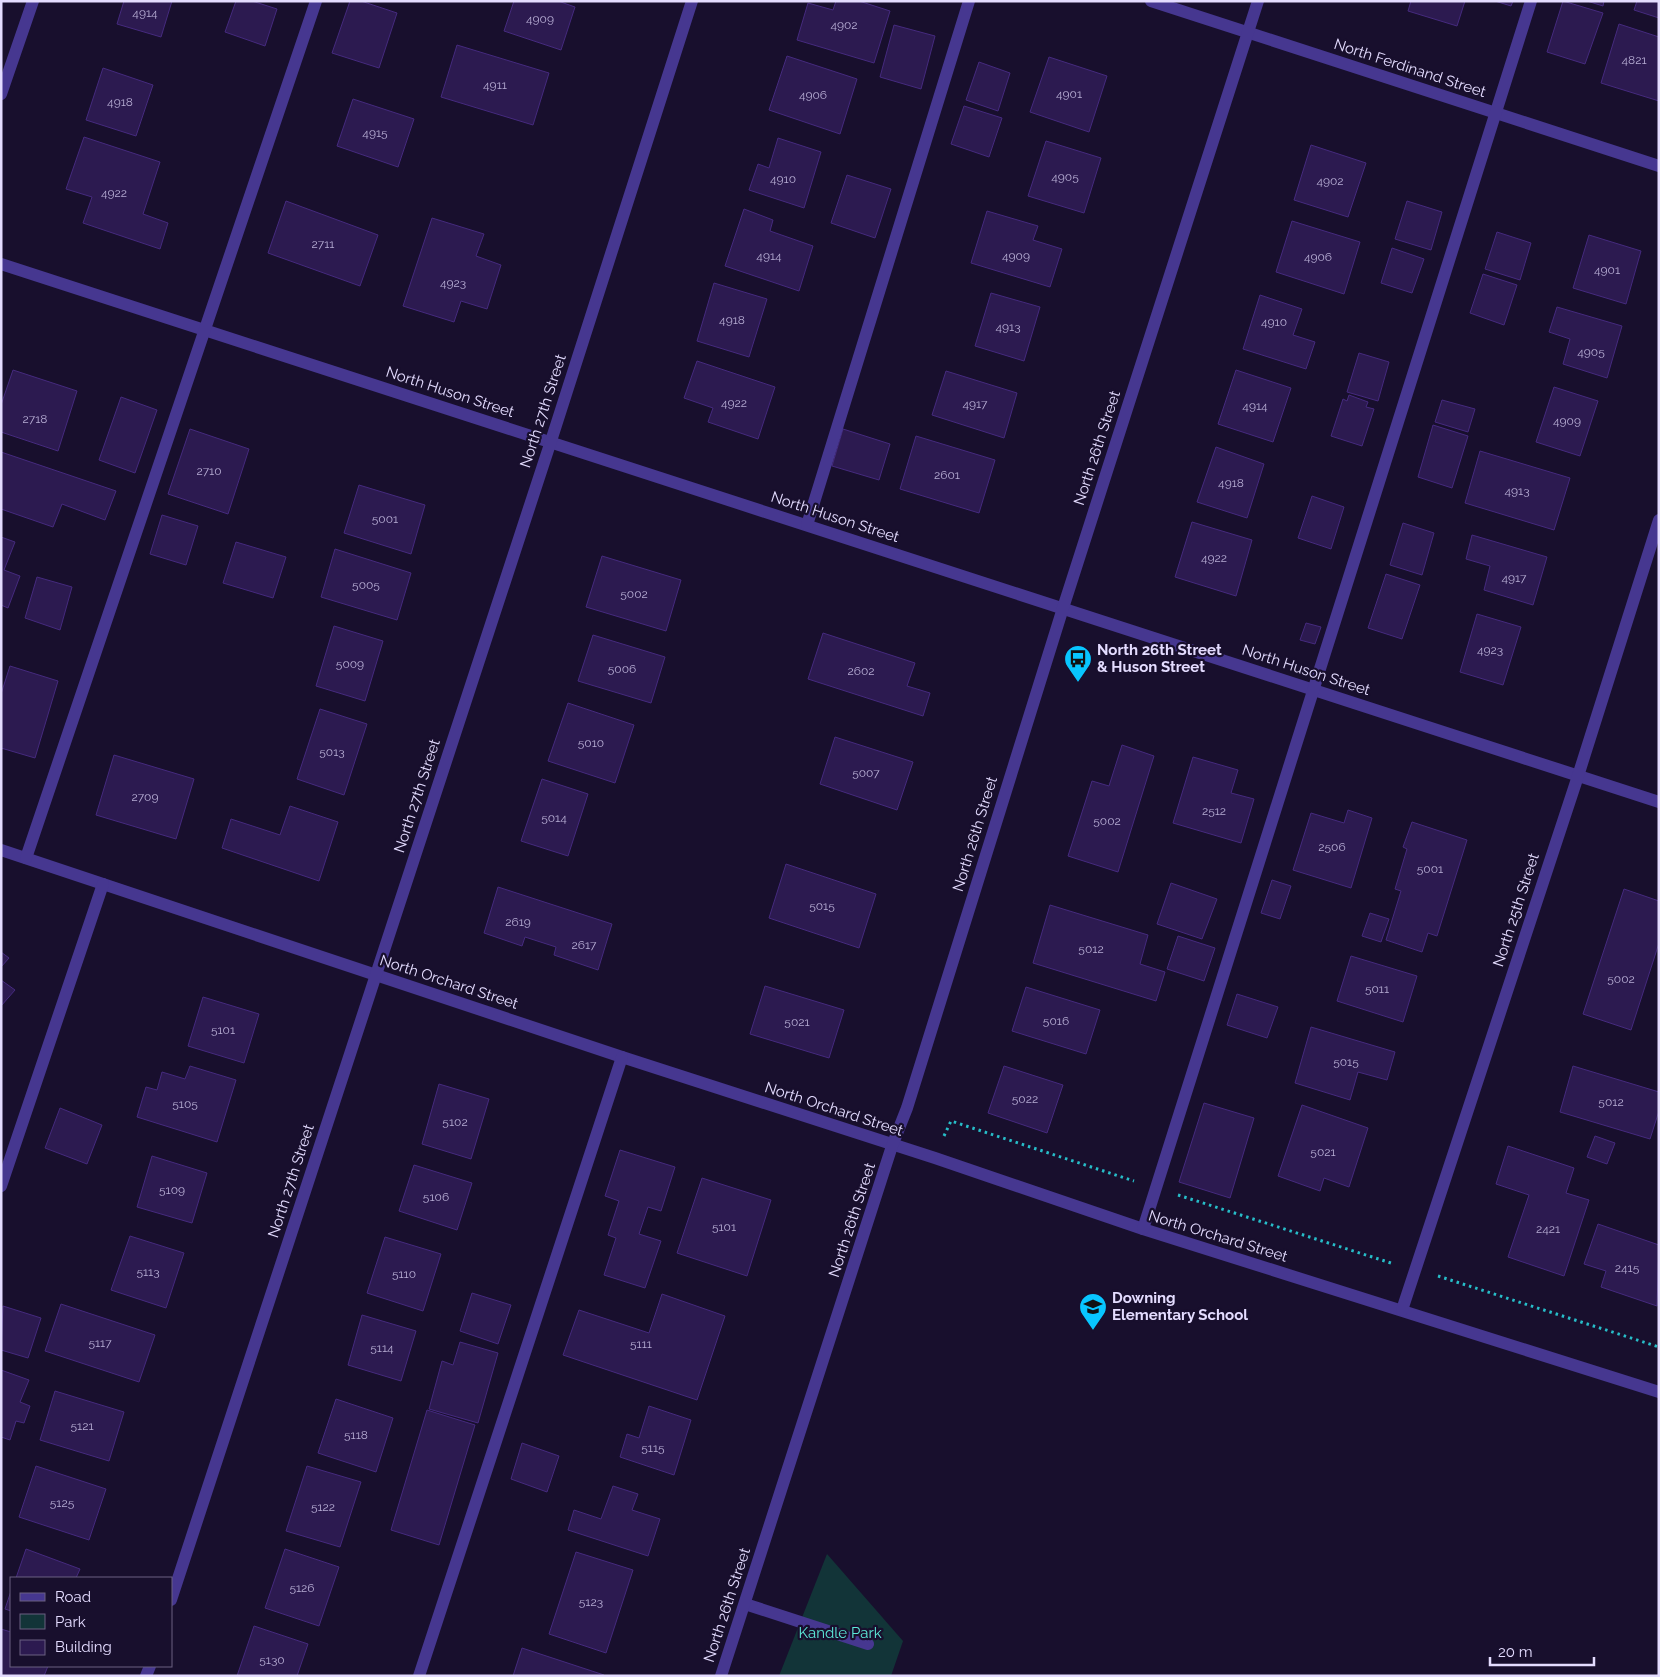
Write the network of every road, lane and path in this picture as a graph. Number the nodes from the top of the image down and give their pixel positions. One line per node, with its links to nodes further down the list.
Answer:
1 (33, 1): 9 (street)
2 (316, 1): 13 (street)
3 (692, 1): 14 (street, North 27th Street)
4 (969, 1): 16 (street)
5 (1151, 1): 8 (street, North Ferdinand Street)
6 (1258, 1): 8 (street, North 26th Street)
7 (1531, 1): 10 (street)
8 (1248, 32): 10 (street, North Ferdinand Street); 17 (street, North 26th Street)
9 (1, 94)
10 (1495, 113): 11 (street, North Ferdinand Street); 18 (street)
11 (1659, 166)
12 (1, 264): 13 (street, North Huson Street)
13 (206, 330): 14 (street, North Huson Street); 22 (street)
14 (551, 442): 16 (street, North Huson Street); 24 (street, North 27th Street)
15 (1659, 520): 19 (street, North 25th Street)
16 (807, 525): 17 (street, North Huson Street)
17 (1063, 608): 18 (street, North Huson Street); 26 (street, North 26th Street)
18 (1313, 690): 19 (street, North Huson Street); 28 (street)
19 (1578, 776): 20 (street, North Huson Street); 30 (street, North 25th Street)
20 (1659, 802)
21 (1, 850): 22 (street, North Orchard Street)
22 (26, 858): 23 (street, North Orchard Street)
23 (102, 884): 24 (street, North Orchard Street); 27 (street)
24 (375, 975): 25 (street, North Orchard Street); 34 (street, North 27th Street)
25 (622, 1057): 26 (street, North Orchard Street); 37 (street)
26 (892, 1146): 28 (street, North Orchard Street); 35 (street, North 26th Street)
27 (1, 1186)
28 (1144, 1230): 31 (street, North Orchard Street)
29 (1380, 1260): 30 (path)
30 (1416, 1269): 31 (street, North 25th Street); 32 (path)
31 (1402, 1310): 33 (street, North Orchard Street)
32 (1659, 1347)
33 (1659, 1392)
34 (172, 1597)
35 (745, 1604): 36 (street); 38 (street, North 26th Street)
36 (868, 1644)
37 (419, 1676)
38 (721, 1676)

